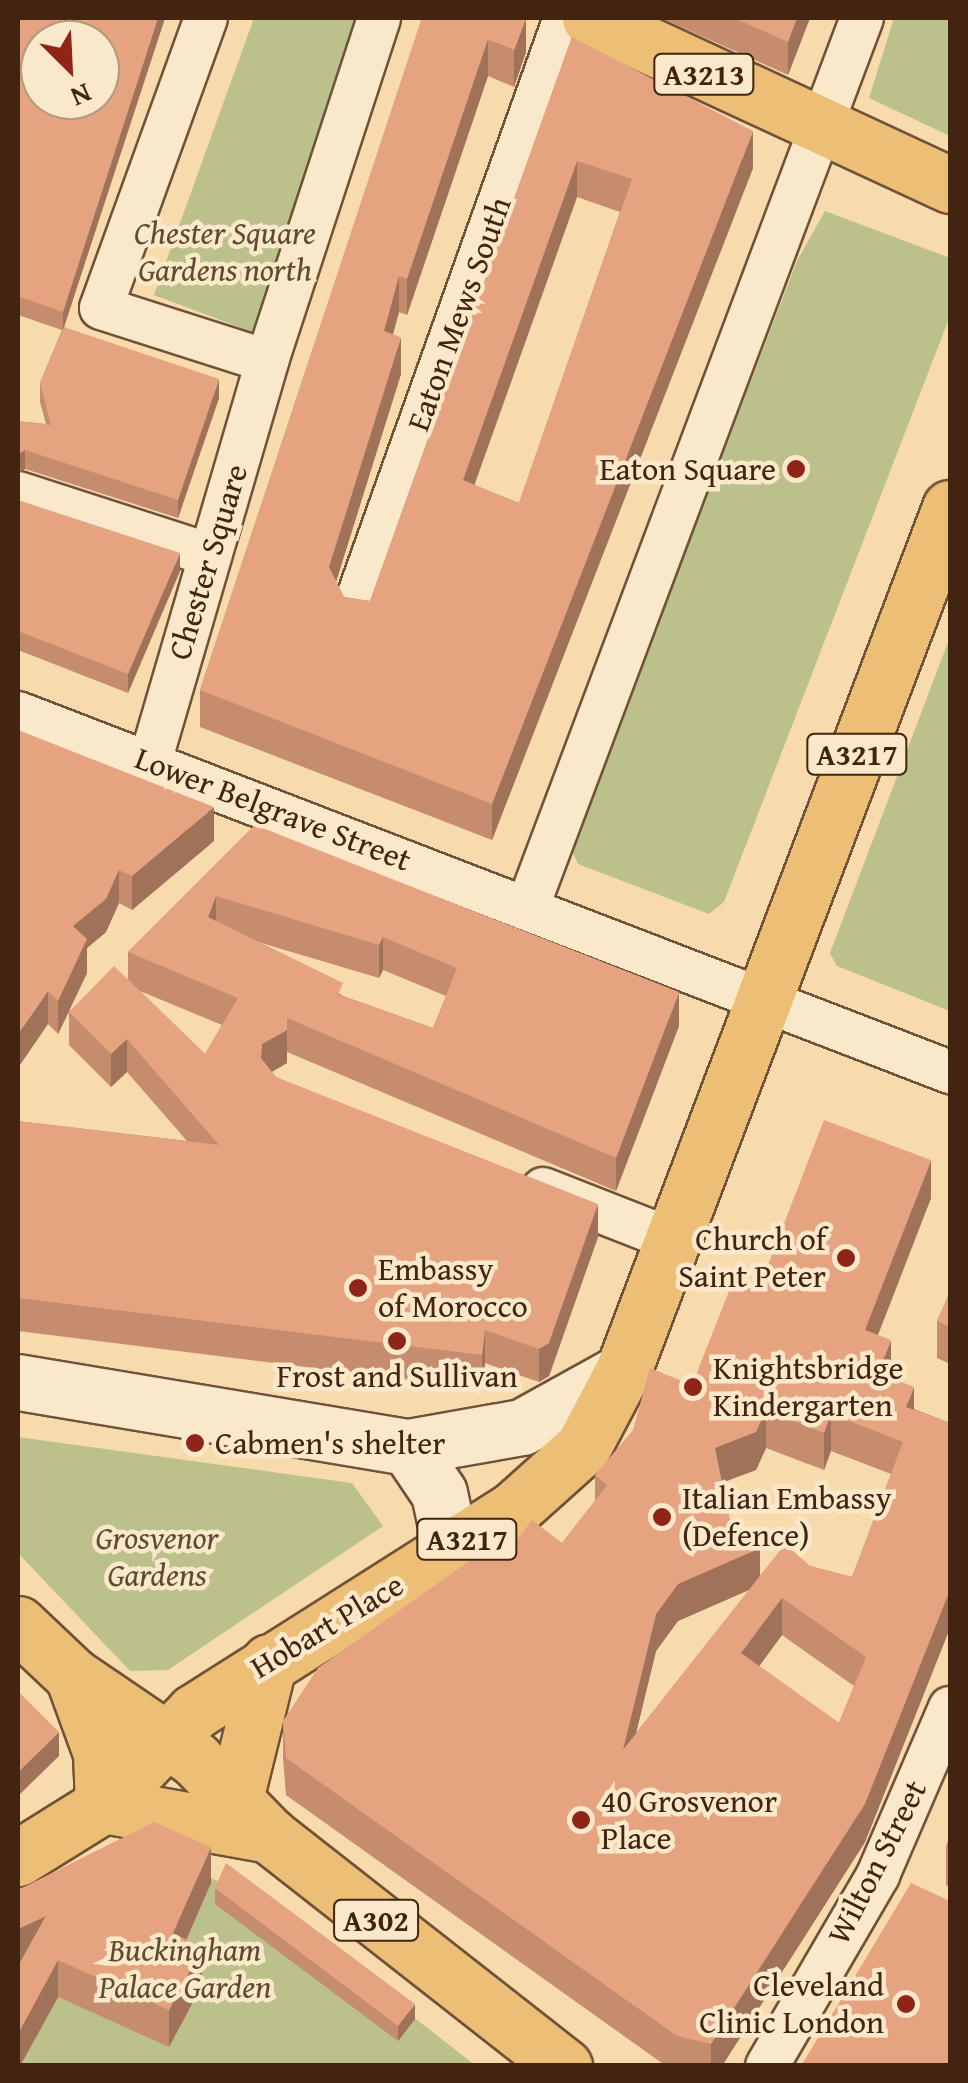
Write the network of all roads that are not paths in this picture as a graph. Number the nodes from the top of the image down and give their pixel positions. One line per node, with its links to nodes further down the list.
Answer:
1 (206, 18): 8 (street)
2 (379, 18): 8 (street, Chester Square)
3 (566, 18): 12 (street, Eaton Mews South)
4 (592, 18): 6 (main road, A3213)
5 (862, 18): 6 (street)
6 (818, 130): 7 (main road, A3213); 15 (street)
7 (950, 185)
8 (268, 361): 11 (street, Chester Square)
9 (18, 492): 11 (street)
10 (950, 508): 16 (main road, A3217)
11 (210, 555): 14 (street, Chester Square)
12 (353, 612)
13 (18, 713): 14 (street, Lower Belgrave Street)
14 (150, 762): 15 (street, Lower Belgrave Street)
15 (528, 906): 16 (street)
16 (764, 1000): 17 (street); 19 (main road, Hobart Place / A3217)
17 (950, 1072)
18 (498, 1171): 19 (street)
19 (673, 1240): 20 (main road, Hobart Place / A3217)
20 (623, 1372): 22 (main road); 23 (main road, Hobart Place / A3217)
21 (18, 1382): 22 (main road)
22 (408, 1447): 23 (main road)
23 (451, 1549): 25 (main road, Hobart Place / A3217)
24 (18, 1624): 26 (main road, A302)
25 (269, 1662): 28 (main road, Hobart Place / A3217); 30 (main road)
26 (73, 1676): 28 (main road, A302); 29 (main road, A302)
27 (950, 1708): 32 (street, Wilton Street)
28 (166, 1738): 29 (main road, A3217); 30 (main road, A302)
29 (103, 1805): 30 (main road, A302); 31 (main road)
30 (253, 1815): 34 (main road, A302)
31 (18, 1858)
32 (878, 1874): 33 (street); 35 (street, Wilton Street)
33 (916, 1897)
34 (564, 2066)
35 (767, 2066)

